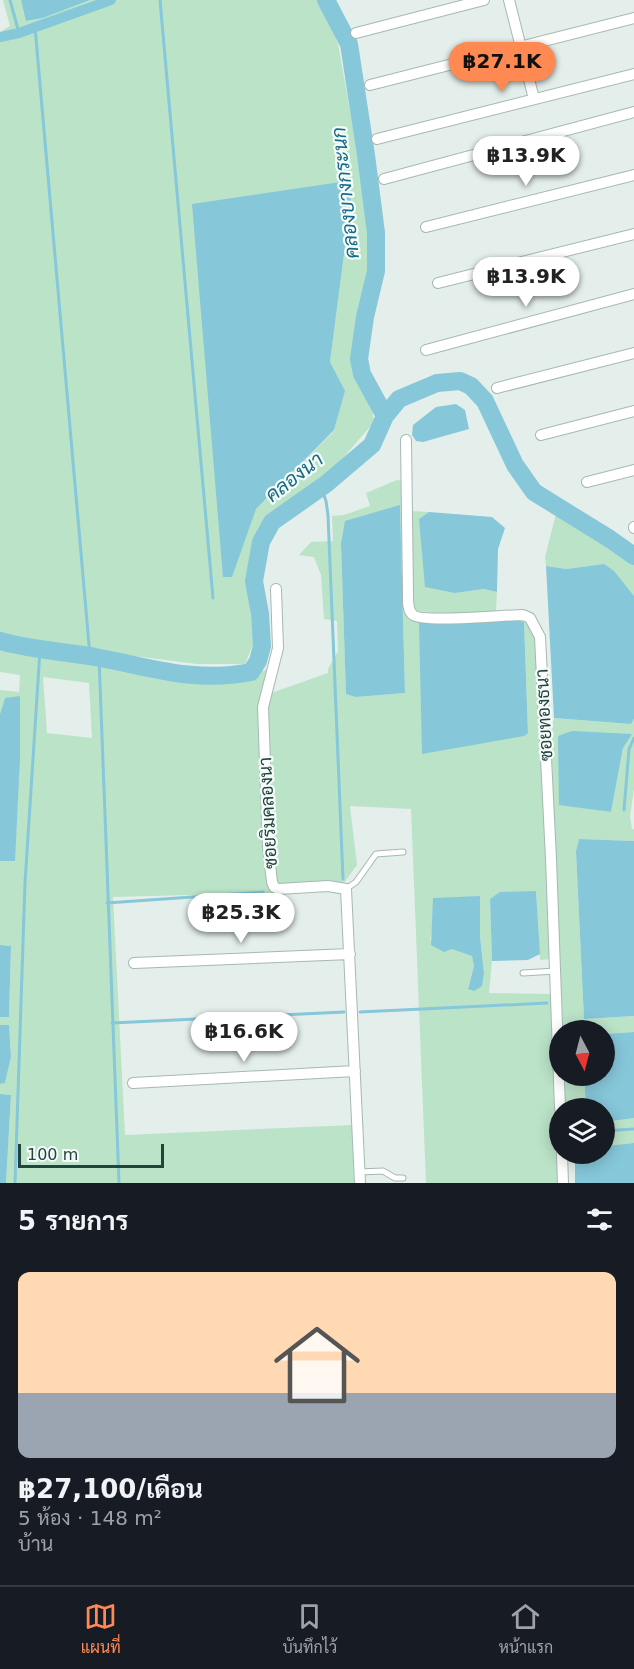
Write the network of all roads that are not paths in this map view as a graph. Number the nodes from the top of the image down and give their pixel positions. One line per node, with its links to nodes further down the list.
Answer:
1 (484, 0): 4 (street)
2 (509, 0): 5 (street)
3 (634, 18): 5 (street)
4 (356, 33)
5 (520, 47): 7 (street); 8 (street)
6 (634, 74): 8 (street)
7 (370, 85)
8 (534, 99): 10 (street)
9 (634, 112): 12 (street)
10 (377, 139)
11 (634, 175): 13 (street)
12 (384, 179)
13 (426, 228)
14 (634, 234): 15 (street)
15 (438, 283)
16 (634, 294): 17 (street)
17 (426, 350)
18 (634, 353): 19 (street)
19 (496, 388)
20 (634, 411): 21 (street)
21 (541, 435)
22 (406, 440): 30 (street, ซอยทองธนา)
23 (634, 470): 24 (street)
24 (587, 482)
25 (276, 589): 27 (street, ซอยริมคลองนา)
26 (403, 852): 27 (lane)
27 (346, 889): 28 (street)
28 (350, 954): 29 (street); 32 (street)
29 (134, 963)
30 (555, 971): 31 (lane); 34 (street, ซอยทองธนา)
31 (524, 973)
32 (356, 1071): 33 (street); 36 (street)
33 (133, 1083)
34 (560, 1098)
35 (562, 1164): 38 (street)
36 (359, 1178): 37 (lane)
37 (403, 1178)
38 (563, 1183)

